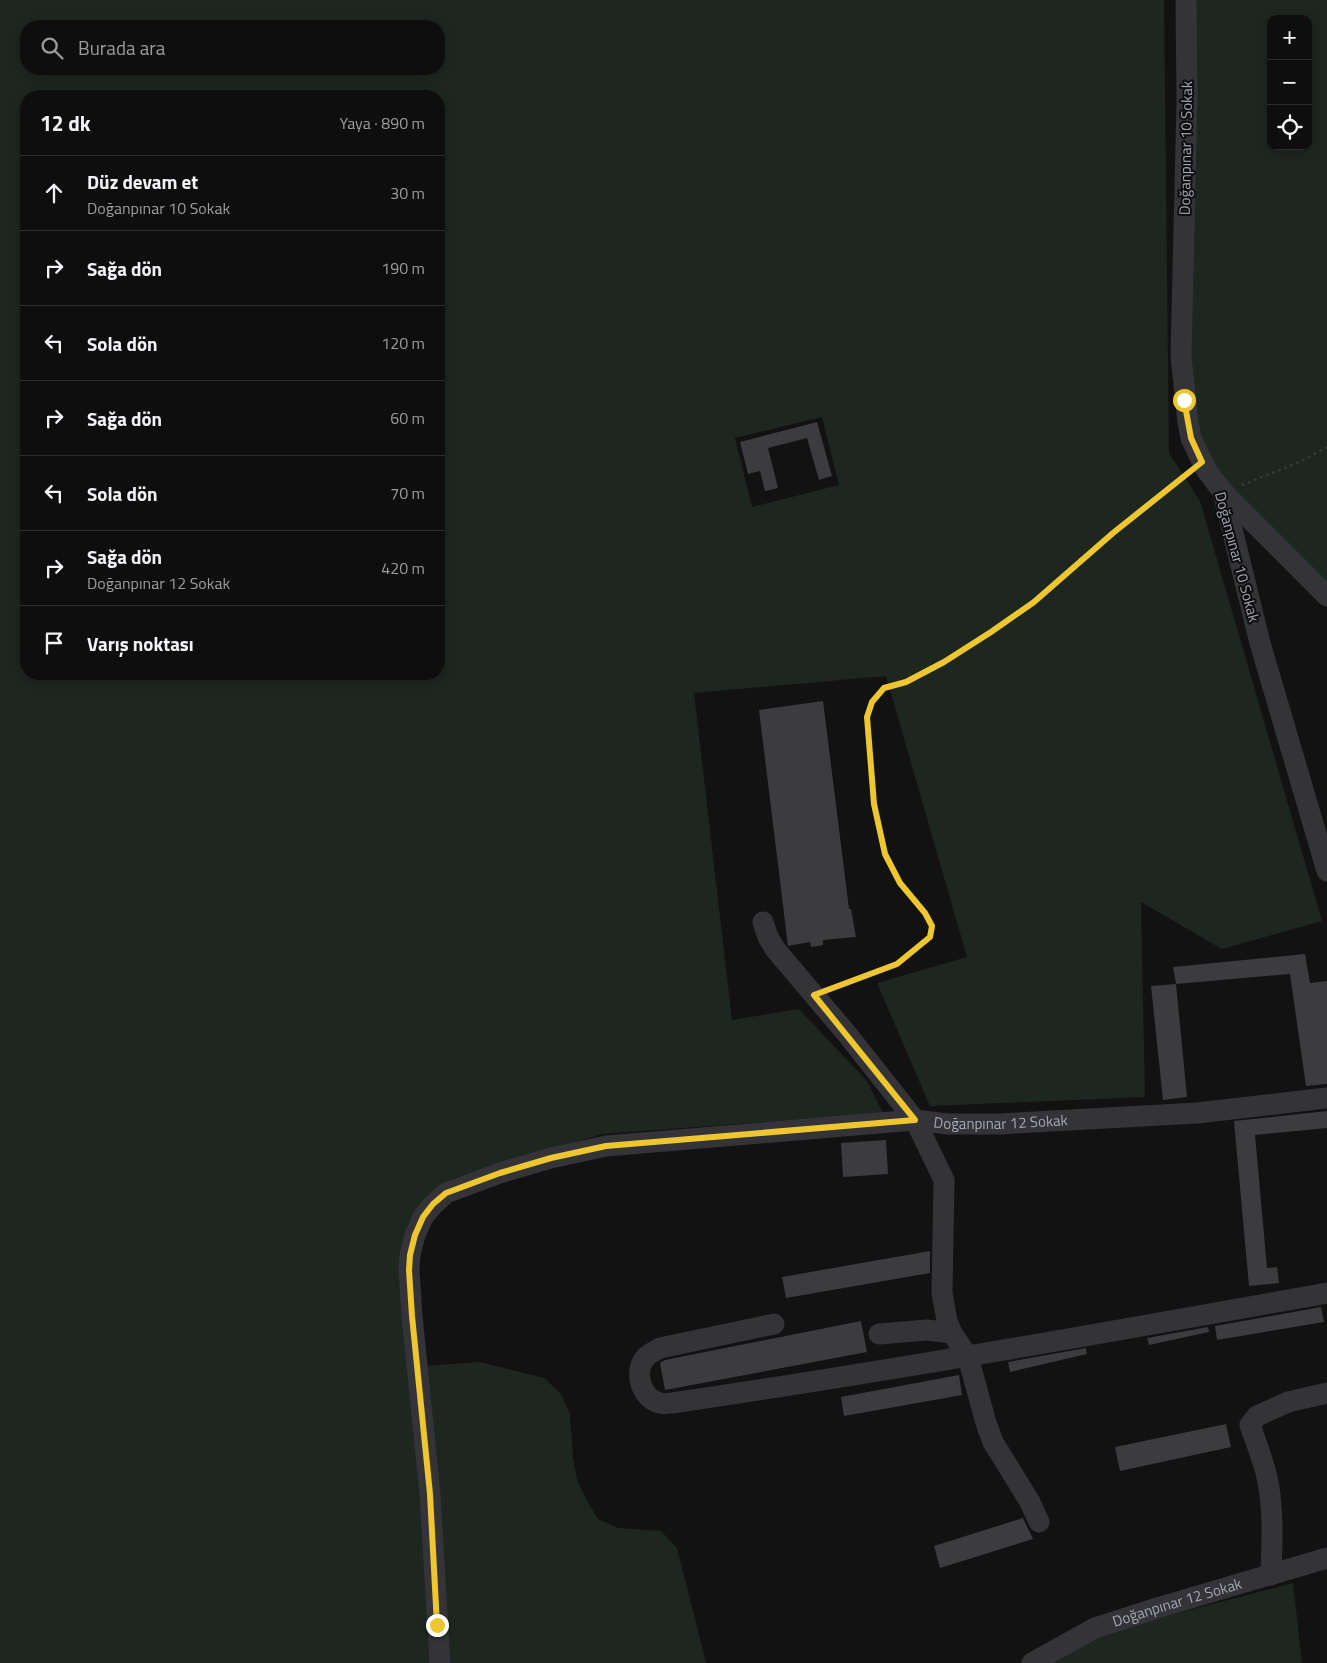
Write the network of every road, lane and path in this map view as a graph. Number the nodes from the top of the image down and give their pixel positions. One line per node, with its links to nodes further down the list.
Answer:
1 (1186, 0): 3 (street, Doğanpınar 10 Sokak)
2 (1327, 447): 4 (path)
3 (1202, 462): 4 (street, Doğanpınar 10 Sokak); 8 (path)
4 (1223, 492): 5 (street); 6 (street, Doğanpınar 10 Sokak)
5 (1327, 596)
6 (1327, 871)
7 (762, 922): 8 (street)
8 (814, 995): 10 (street)
9 (1327, 1098): 10 (street, Doğanpınar 12 Sokak)
10 (915, 1120): 13 (street); 20 (street, Doğanpınar 12 Sokak)
11 (1327, 1293): 15 (street)
12 (774, 1324): 15 (street)
13 (952, 1333): 14 (street); 15 (street)
14 (879, 1334)
15 (968, 1357): 17 (street)
16 (1327, 1394): 19 (street)
17 (1039, 1522)
18 (1327, 1558): 19 (street, Doğanpınar 12 Sokak)
19 (1271, 1575): 21 (street, Doğanpınar 12 Sokak)
20 (440, 1663)
21 (1032, 1663)

